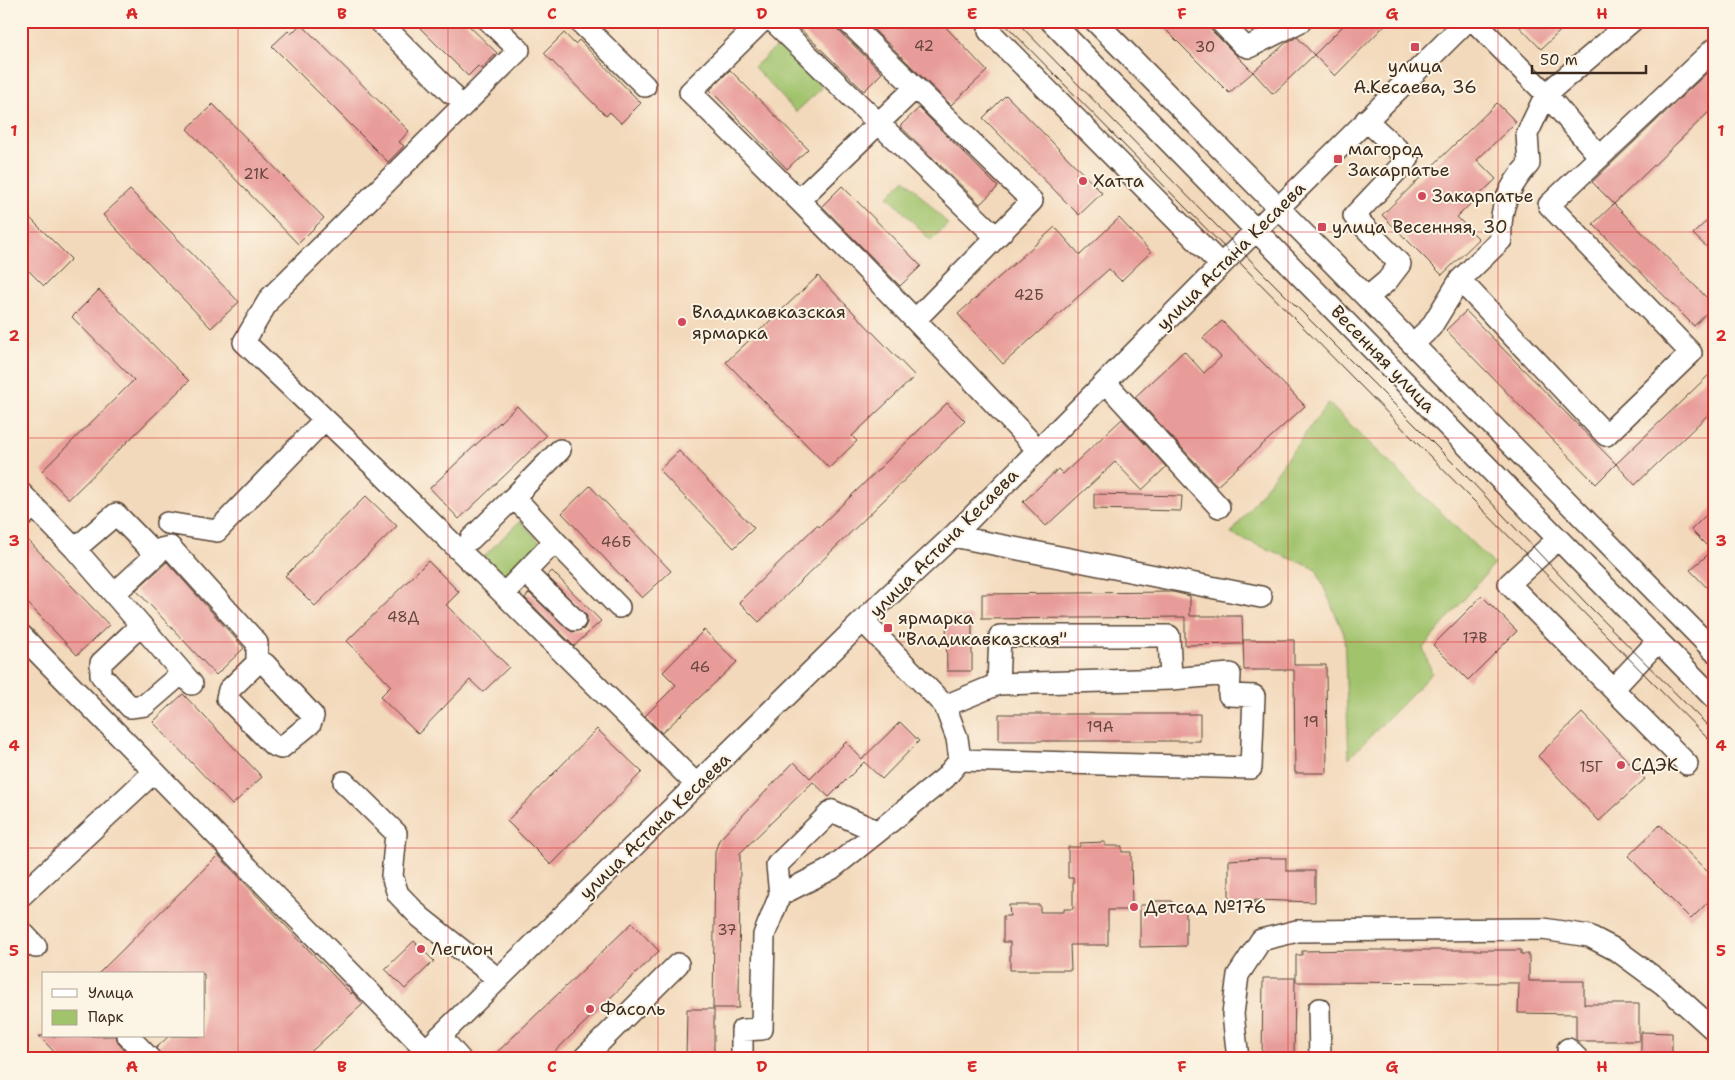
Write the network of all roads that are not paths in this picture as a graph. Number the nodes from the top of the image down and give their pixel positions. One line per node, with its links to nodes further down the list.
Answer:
1 (379, 21): 18 (street)
2 (489, 21): 33 (street)
3 (579, 21): 16 (street)
4 (762, 21): 23 (street)
5 (773, 21): 21 (street)
6 (847, 21): 17 (street)
7 (1051, 21): 25 (street, Весенняя улица)
8 (1095, 21): 24 (street, Весенняя улица)
9 (1220, 21): 10 (street)
10 (1301, 21)
11 (1467, 21): 20 (street, улица Астана Кесаева)
12 (1474, 21): 19 (street)
13 (1632, 21): 19 (street)
14 (988, 31): 27 (street)
15 (1714, 49): 22 (street)
16 (645, 86)
17 (915, 88): 21 (street); 26 (street)
18 (451, 93)
19 (1546, 94): 22 (street); 28 (street)
20 (1366, 120): 24 (street, улица Астана Кесаева); 29 (street)
21 (878, 123): 23 (street); 26 (street)
22 (1600, 157): 28 (street)
23 (800, 199): 30 (street)
24 (1278, 208): 25 (street, улица Астана Кесаева); 29 (street, Весенняя улица)
25 (1256, 230): 27 (street, улица Астана Кесаева); 42 (street, Весенняя улица)
26 (996, 237): 30 (street)
27 (1221, 265): 32 (street, улица Астана Кесаева)
28 (1460, 280): 31 (street)
29 (1367, 298): 31 (street, Весенняя улица)
30 (916, 319): 35 (street)
31 (1412, 344): 56 (street, Весенняя улица)
32 (1106, 383): 35 (street, улица Астана Кесаева); 38 (street)
33 (325, 419): 39 (street); 48 (street)
34 (560, 450): 36 (street)
35 (1038, 450): 40 (street, улица Астана Кесаева)
36 (514, 497): 41 (street); 43 (street)
37 (25, 506): 44 (street)
38 (1219, 507)
39 (167, 523)
40 (953, 536): 49 (street); 52 (street, улица Астана Кесаева)
41 (471, 539)
42 (1558, 539): 55 (street, Весенняя улица); 60 (street)
43 (555, 541): 46 (street); 50 (street)
44 (75, 549): 45 (street); 47 (street)
45 (156, 555): 47 (street); 57 (street)
46 (525, 572): 48 (street); 51 (street)
47 (114, 594): 53 (street)
48 (504, 594): 67 (street)
49 (1261, 597)
50 (619, 607)
51 (575, 620)
52 (864, 622): 62 (street); 67 (street, улица Астана Кесаева)
53 (141, 625): 53 (street)
54 (21, 635): 65 (street)
55 (1658, 641): 60 (street); 61 (street, Весенняя улица)
56 (1714, 651)
57 (257, 663)
58 (1171, 679): 59 (street); 59 (street); 63 (street)
59 (998, 684): 62 (street)
60 (1613, 689): 64 (street)
61 (1714, 698)
62 (945, 706): 63 (street)
63 (960, 760): 68 (street)
64 (1687, 764)
65 (154, 772): 70 (street); 78 (street)
66 (344, 782): 74 (street)
67 (697, 785): 74 (street, улица Астана Кесаева)
68 (876, 831): 69 (street); 69 (street)
69 (780, 895): 82 (street)
70 (21, 896)
71 (21, 931): 72 (street)
72 (36, 947)
73 (678, 964): 81 (street)
74 (498, 979): 78 (street, улица Астана Кесаева)
75 (1319, 1009): 84 (street)
76 (1714, 1030): 83 (street)
77 (130, 1038): 79 (street)
78 (427, 1048): 80 (street)
79 (150, 1059)
80 (460, 1059)
81 (584, 1059)
82 (742, 1059)
83 (1238, 1059)
84 (1320, 1059)

